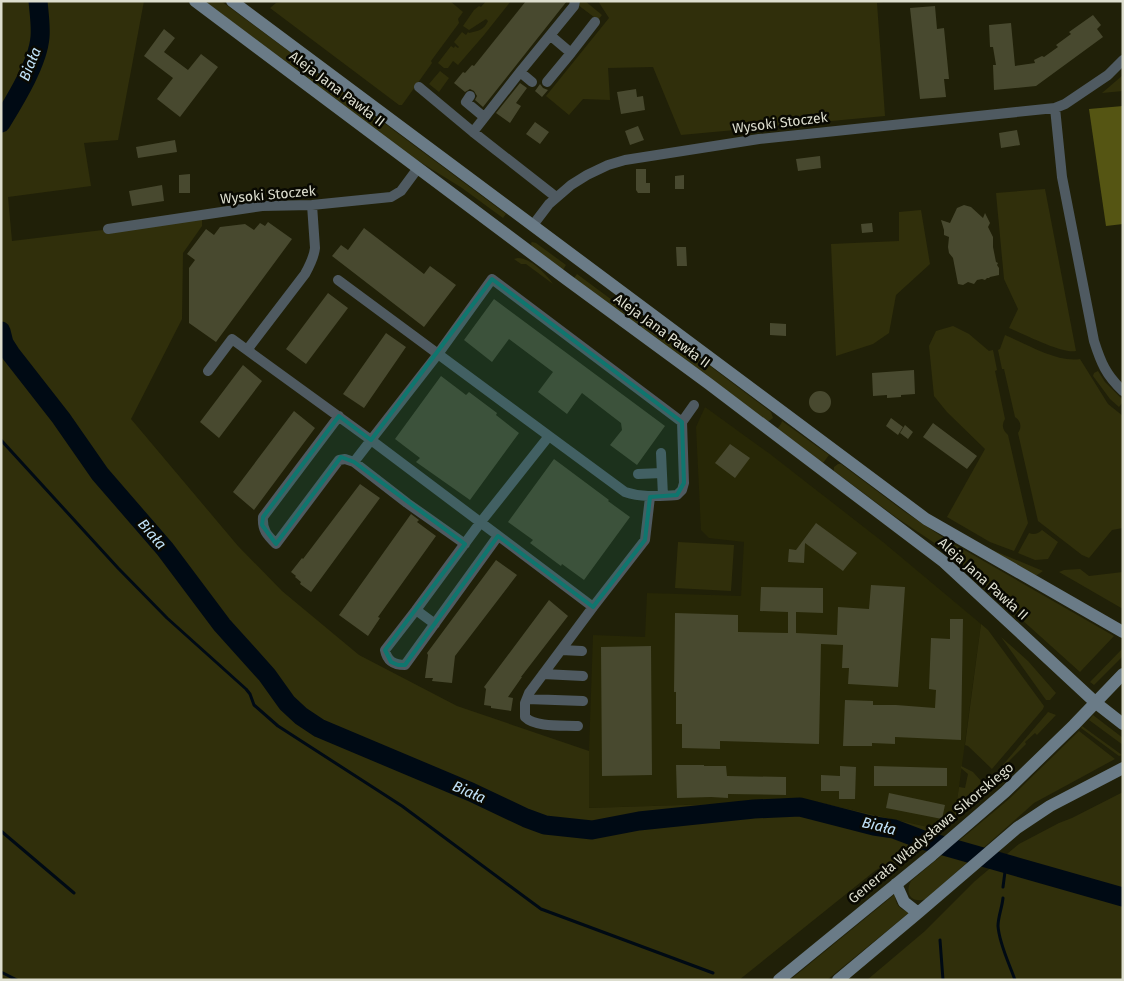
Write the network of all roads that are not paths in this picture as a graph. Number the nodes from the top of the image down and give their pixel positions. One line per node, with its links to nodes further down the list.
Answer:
1 (194, 1): 10 (main road, Aleja Jana Pawła II)
2 (232, 1): 7 (main road, Aleja Jana Pawła II)
3 (575, 1): 5 (street)
4 (595, 22): 6 (street)
5 (551, 36): 6 (street); 9 (street)
6 (571, 52): 12 (street)
7 (311, 60): 10 (main road); 21 (main road, Aleja Jana Pawła II)
8 (1123, 60): 15 (street)
9 (520, 72): 11 (street); 16 (street)
10 (298, 79): 18 (main road, Aleja Jana Pawła II)
11 (532, 82)
12 (547, 82)
13 (419, 87): 17 (street)
14 (470, 96): 16 (street)
15 (1055, 108): 19 (street, Wysoki Stoczek); 30 (street)
16 (484, 117): 17 (street)
17 (472, 132): 19 (street)
18 (418, 168): 20 (street, Wysoki Stoczek); 23 (main road, Aleja Jana Pawła II)
19 (556, 197): 21 (street, Wysoki Stoczek)
20 (312, 205): 22 (street, Wysoki Stoczek); 27 (street)
21 (533, 226): 23 (main road); 24 (main road, Aleja Jana Pawła II)
22 (108, 229)
23 (518, 242): 25 (main road, Aleja Jana Pawła II)
24 (580, 261): 25 (main road); 48 (main road, Aleja Jana Pawła II)
25 (566, 279): 56 (main road, Aleja Jana Pawła II)
26 (338, 280): 28 (street)
27 (248, 350): 29 (street); 32 (street)
28 (438, 354): 33 (street); 34 (street); 35 (street)
29 (208, 371)
30 (1123, 391)
31 (694, 405): 33 (street)
32 (339, 416): 35 (street); 37 (street)
33 (682, 422): 40 (street)
34 (549, 436): 41 (street); 42 (street)
35 (372, 440): 37 (street); 42 (street)
36 (661, 453): 38 (street)
37 (354, 462): 44 (street)
38 (662, 473): 39 (street); 40 (street)
39 (638, 474)
40 (663, 496): 41 (street)
41 (650, 497): 45 (street)
42 (480, 523): 43 (street); 44 (street)
43 (498, 536): 45 (street); 47 (street)
44 (465, 544): 46 (street)
45 (593, 607): 49 (street)
46 (416, 610): 47 (street); 47 (street)
47 (435, 624)
48 (1123, 632)
49 (561, 650): 50 (street); 51 (street)
50 (582, 651)
51 (543, 674): 53 (street); 54 (street)
52 (1123, 674): 56 (main road, Generała Władysława Sikorskiego)
53 (583, 676)
54 (527, 699): 55 (street); 58 (street)
55 (582, 701)
56 (1096, 702): 57 (main road, Aleja Jana Pawła II); 60 (main road, Generała Władysława Sikorskiego)
57 (1123, 724)
58 (578, 726)
59 (1123, 768): 61 (main road)
60 (896, 884): 61 (main road); 62 (main road, Generała Władysława Sikorskiego)
61 (918, 913): 63 (main road)
62 (779, 980)
63 (838, 980)

